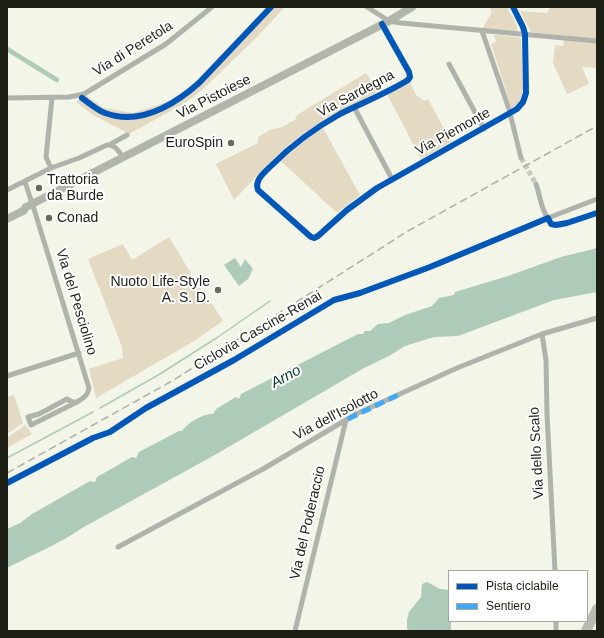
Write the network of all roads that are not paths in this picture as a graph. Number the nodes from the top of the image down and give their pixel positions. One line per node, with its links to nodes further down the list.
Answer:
1 (212, 7): 11 (street, Via di Peretola)
2 (367, 7): 5 (street)
3 (412, 7): 5 (main road, Via Pistoiese)
4 (513, 7): 7 (street, Via Piemonte)
5 (386, 23): 6 (street); 12 (street, Via Sardegna); 17 (main road, Via Pistoiese)
6 (482, 31): 7 (street); 13 (street)
7 (525, 34): 8 (street); 13 (street, Via Piemonte)
8 (597, 41)
9 (449, 64): 14 (street)
10 (7, 98): 11 (street)
11 (52, 98): 19 (street)
12 (354, 107): 20 (street); 28 (street, Via Sardegna)
13 (510, 114): 14 (street, Via Piemonte); 18 (street)
14 (484, 129): 20 (street, Via Piemonte)
15 (127, 135): 16 (street)
16 (109, 145): 17 (street); 19 (street)
17 (123, 157): 25 (main road, Via Pistoiese)
18 (521, 158)
19 (51, 168): 21 (street)
20 (392, 179): 28 (street, Via Piemonte)
21 (25, 182): 23 (street); 25 (street, Via del Pesciolino)
22 (536, 184): 24 (street)
23 (7, 190)
24 (597, 199)
25 (29, 206): 26 (main road, Via Pistoiese); 27 (main road, Via Pistoiese); 31 (street, Via del Pesciolino)
26 (7, 214)
27 (7, 219)
28 (314, 238)
29 (597, 318): 30 (street, Via dell'Isolotto)
30 (542, 334): 34 (street, Via dell'Isolotto); 36 (street, Via dello Scalo)
31 (79, 353): 32 (street); 33 (street, Via del Pesciolino)
32 (7, 376)
33 (77, 402): 33 (street, Via del Pesciolino)
34 (347, 420): 35 (street, Via dell'Isolotto); 39 (street, Via del Poderaccio)
35 (118, 547)
36 (555, 570)
37 (597, 609): 40 (highway)
38 (597, 622): 41 (highway)
39 (295, 631)
40 (586, 631)
41 (593, 631)

